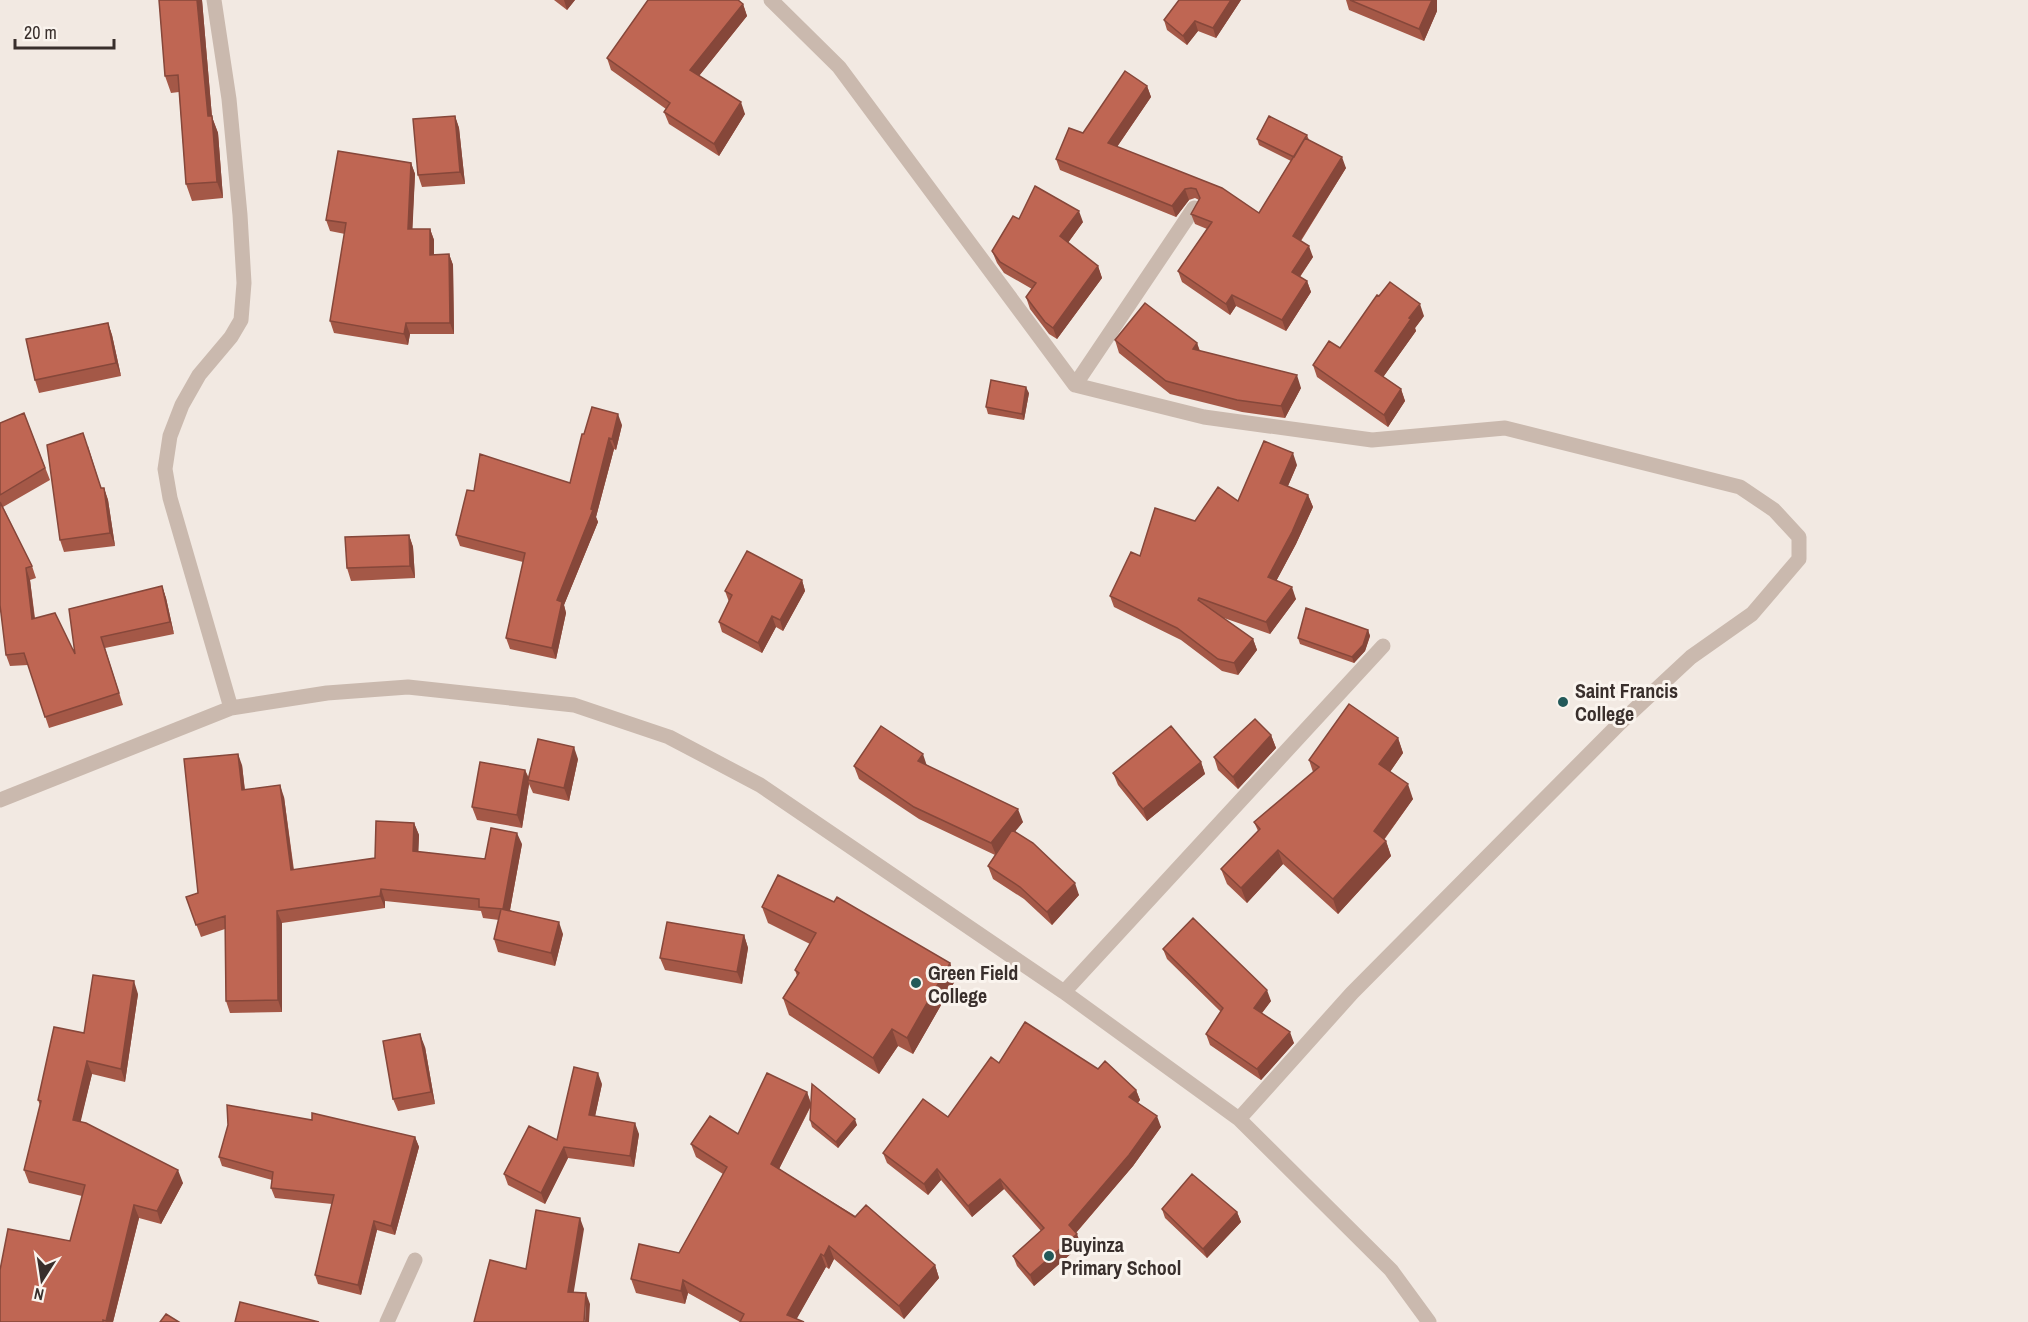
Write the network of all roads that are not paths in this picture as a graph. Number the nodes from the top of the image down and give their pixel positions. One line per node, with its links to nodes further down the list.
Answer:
1 (214, 0): 6 (street)
2 (771, 0): 4 (street)
3 (1194, 208): 4 (street)
4 (1075, 385): 9 (street)
5 (1383, 646): 8 (street)
6 (231, 708): 7 (street); 8 (street)
7 (0, 800)
8 (1064, 992): 9 (street)
9 (1239, 1119): 12 (street)
10 (415, 1260): 11 (street)
11 (387, 1322)
12 (1429, 1322)

